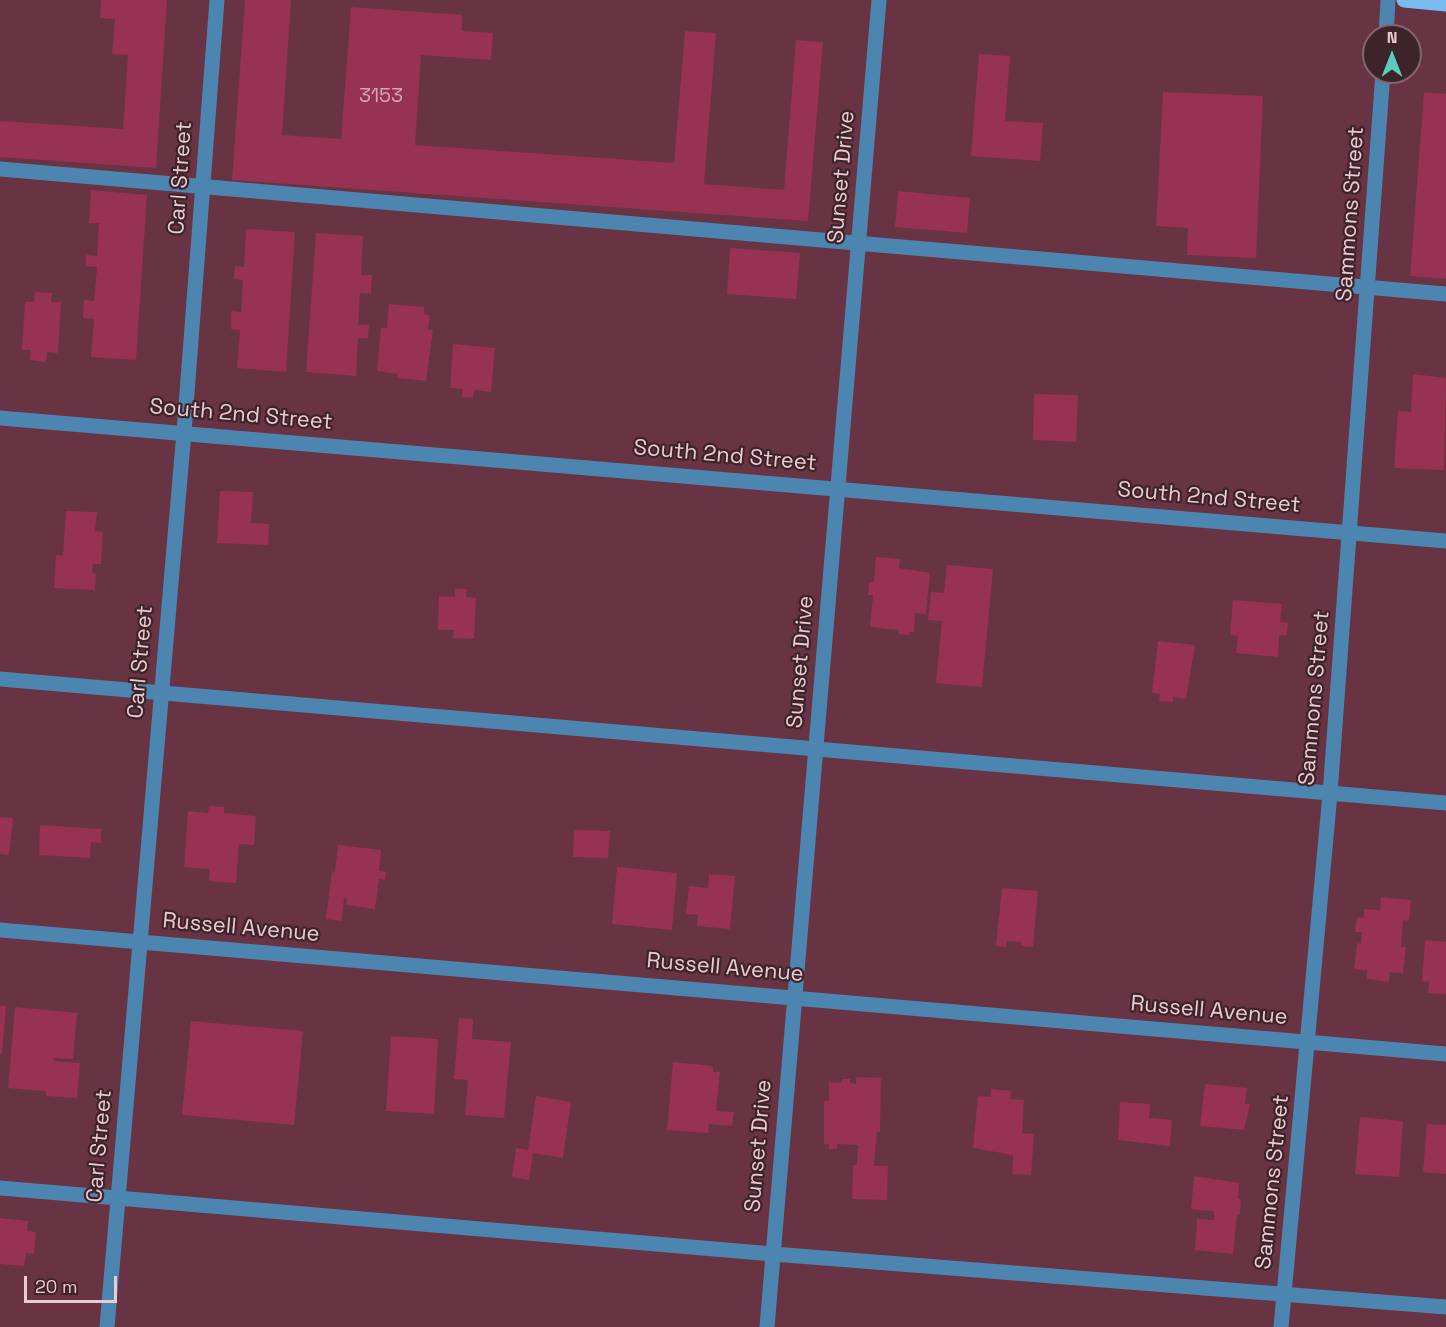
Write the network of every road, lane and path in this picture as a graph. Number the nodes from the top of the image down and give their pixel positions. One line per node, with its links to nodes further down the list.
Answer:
1 (217, 0): 9 (street, Carl Street)
2 (879, 0): 10 (street, Sunset Drive)
3 (1388, 0): 6 (street)
4 (1404, 0): 5 (main road)
5 (1446, 4)
6 (1387, 24)
7 (1382, 84): 11 (street, Sammons Street)
8 (0, 169): 9 (street)
9 (203, 187): 10 (street); 14 (street, Carl Street)
10 (859, 244): 11 (street); 15 (street, Sunset Drive)
11 (1368, 287): 12 (street); 16 (street, Sammons Street)
12 (1446, 294)
13 (0, 418): 14 (street, South 2nd Street)
14 (184, 432): 15 (street, South 2nd Street); 19 (street, Carl Street)
15 (839, 488): 16 (street, South 2nd Street); 20 (street, Sunset Drive)
16 (1350, 533): 17 (street, South 2nd Street); 21 (street, Sammons Street)
17 (1446, 541)
18 (0, 679): 19 (street)
19 (161, 694): 20 (street); 24 (street, Carl Street)
20 (816, 748): 21 (street); 25 (street, Sunset Drive)
21 (1329, 794): 22 (street); 26 (street, Sammons Street)
22 (1446, 803)
23 (0, 930): 24 (street, Russell Avenue)
24 (139, 942): 25 (street, Russell Avenue); 29 (street, Carl Street)
25 (794, 997): 26 (street, Russell Avenue); 30 (street, Sunset Drive)
26 (1309, 1042): 27 (street, Russell Avenue); 31 (street, Sammons Street)
27 (1446, 1054)
28 (0, 1188): 29 (street)
29 (118, 1198): 30 (street); 33 (street, Carl Street)
30 (773, 1254): 31 (street); 34 (street, Sunset Drive)
31 (1285, 1293): 32 (street); 35 (street, Sammons Street)
32 (1446, 1307)
33 (107, 1327)
34 (767, 1327)
35 (1281, 1327)

